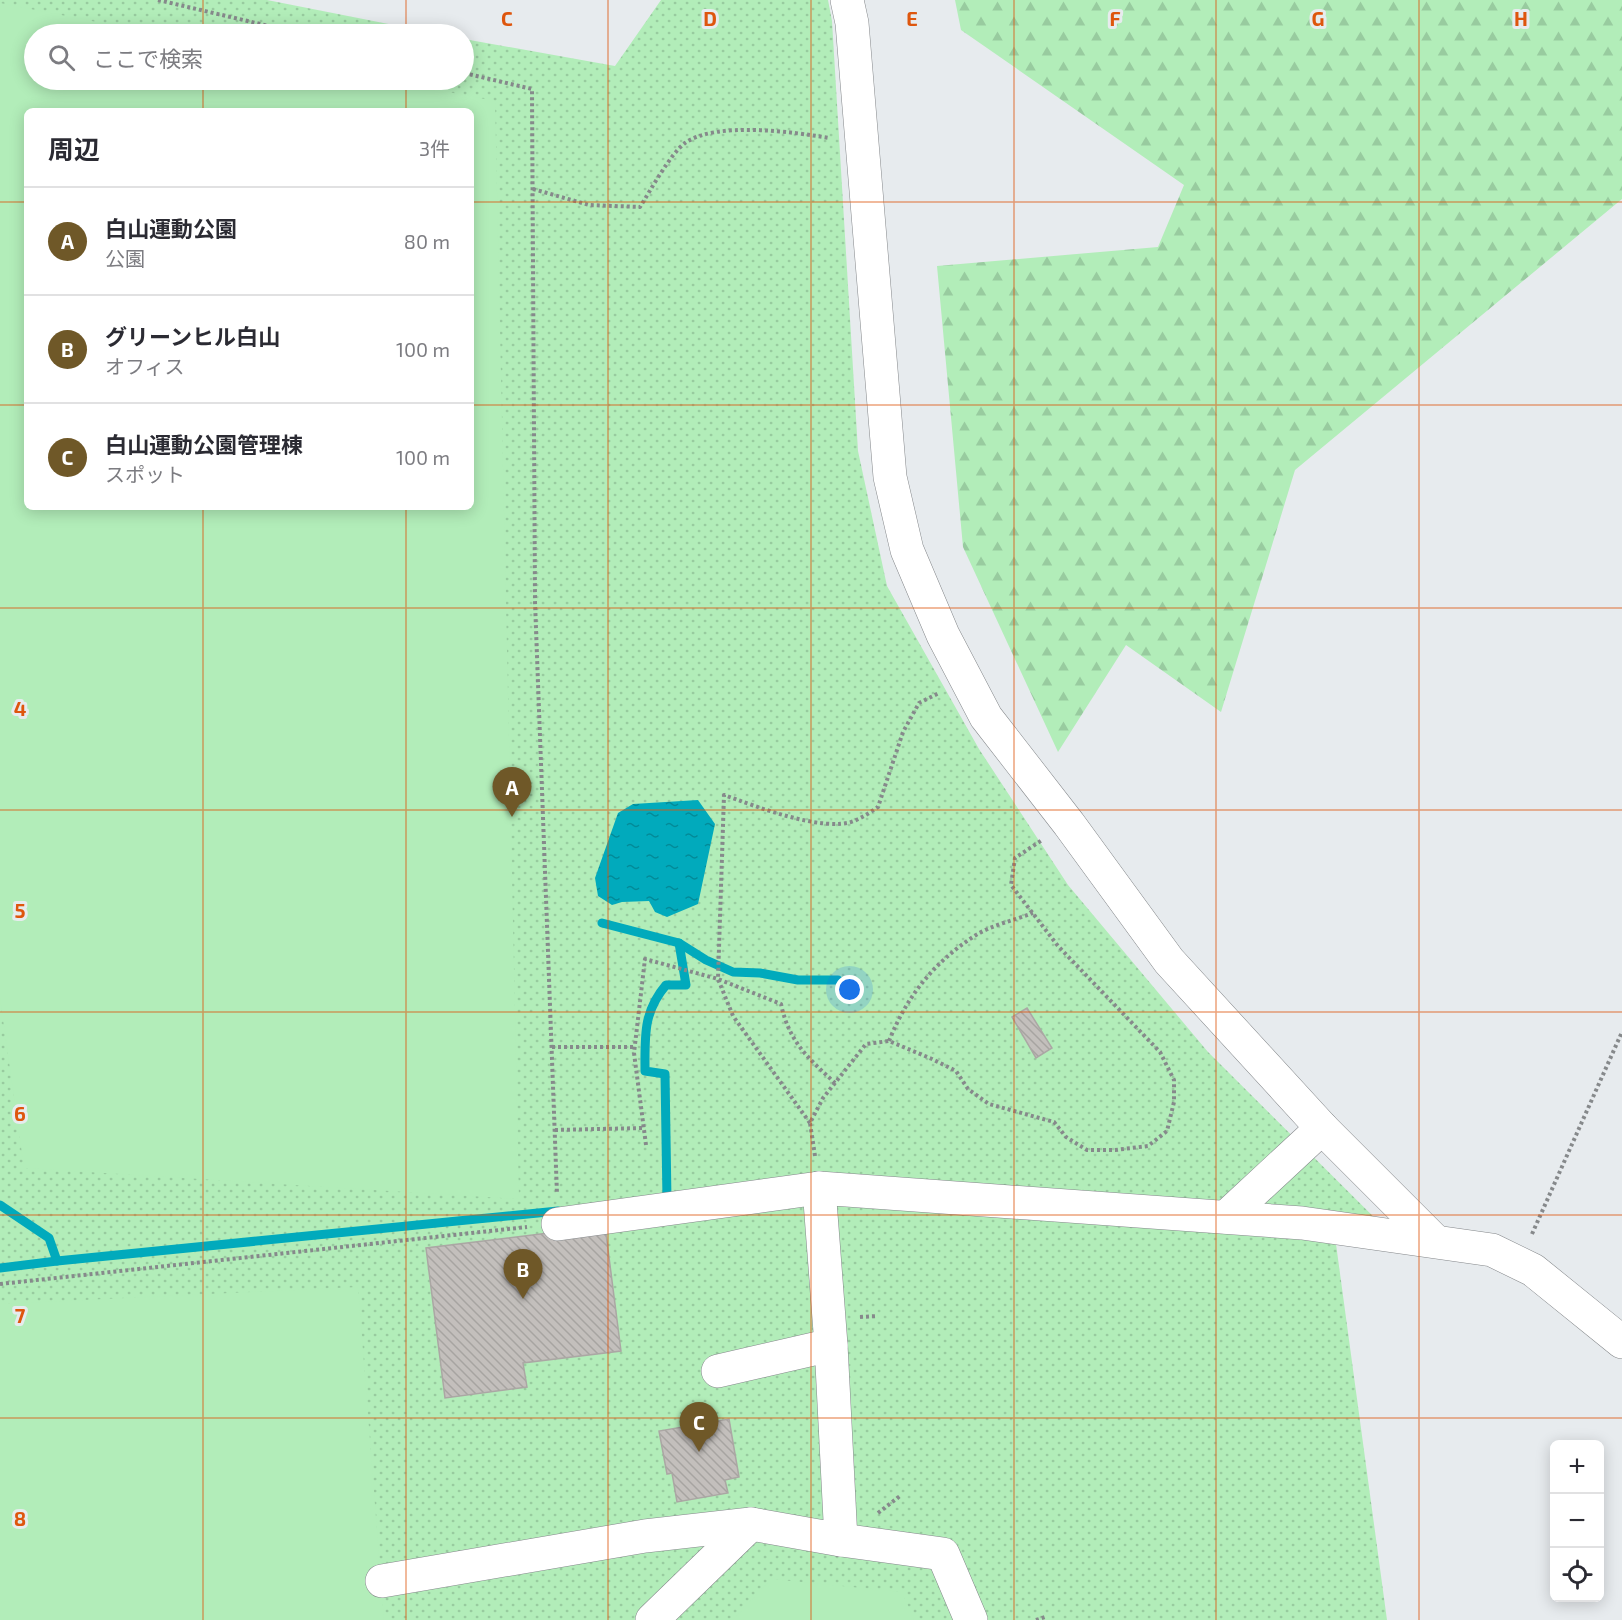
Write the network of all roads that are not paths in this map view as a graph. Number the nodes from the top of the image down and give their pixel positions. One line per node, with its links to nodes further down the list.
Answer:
1 (847, 0): 2 (street)
2 (1322, 1128): 4 (street); 6 (street)
3 (819, 1188): 4 (street); 5 (street); 8 (street)
4 (1226, 1217): 6 (street)
5 (558, 1224)
6 (1434, 1241): 7 (street)
7 (1622, 1342)
8 (831, 1345): 9 (street); 11 (street)
9 (718, 1371)
10 (751, 1524): 11 (street); 12 (street); 13 (street)
11 (841, 1540): 14 (street)
12 (382, 1581)
13 (652, 1620)
14 (970, 1620)

